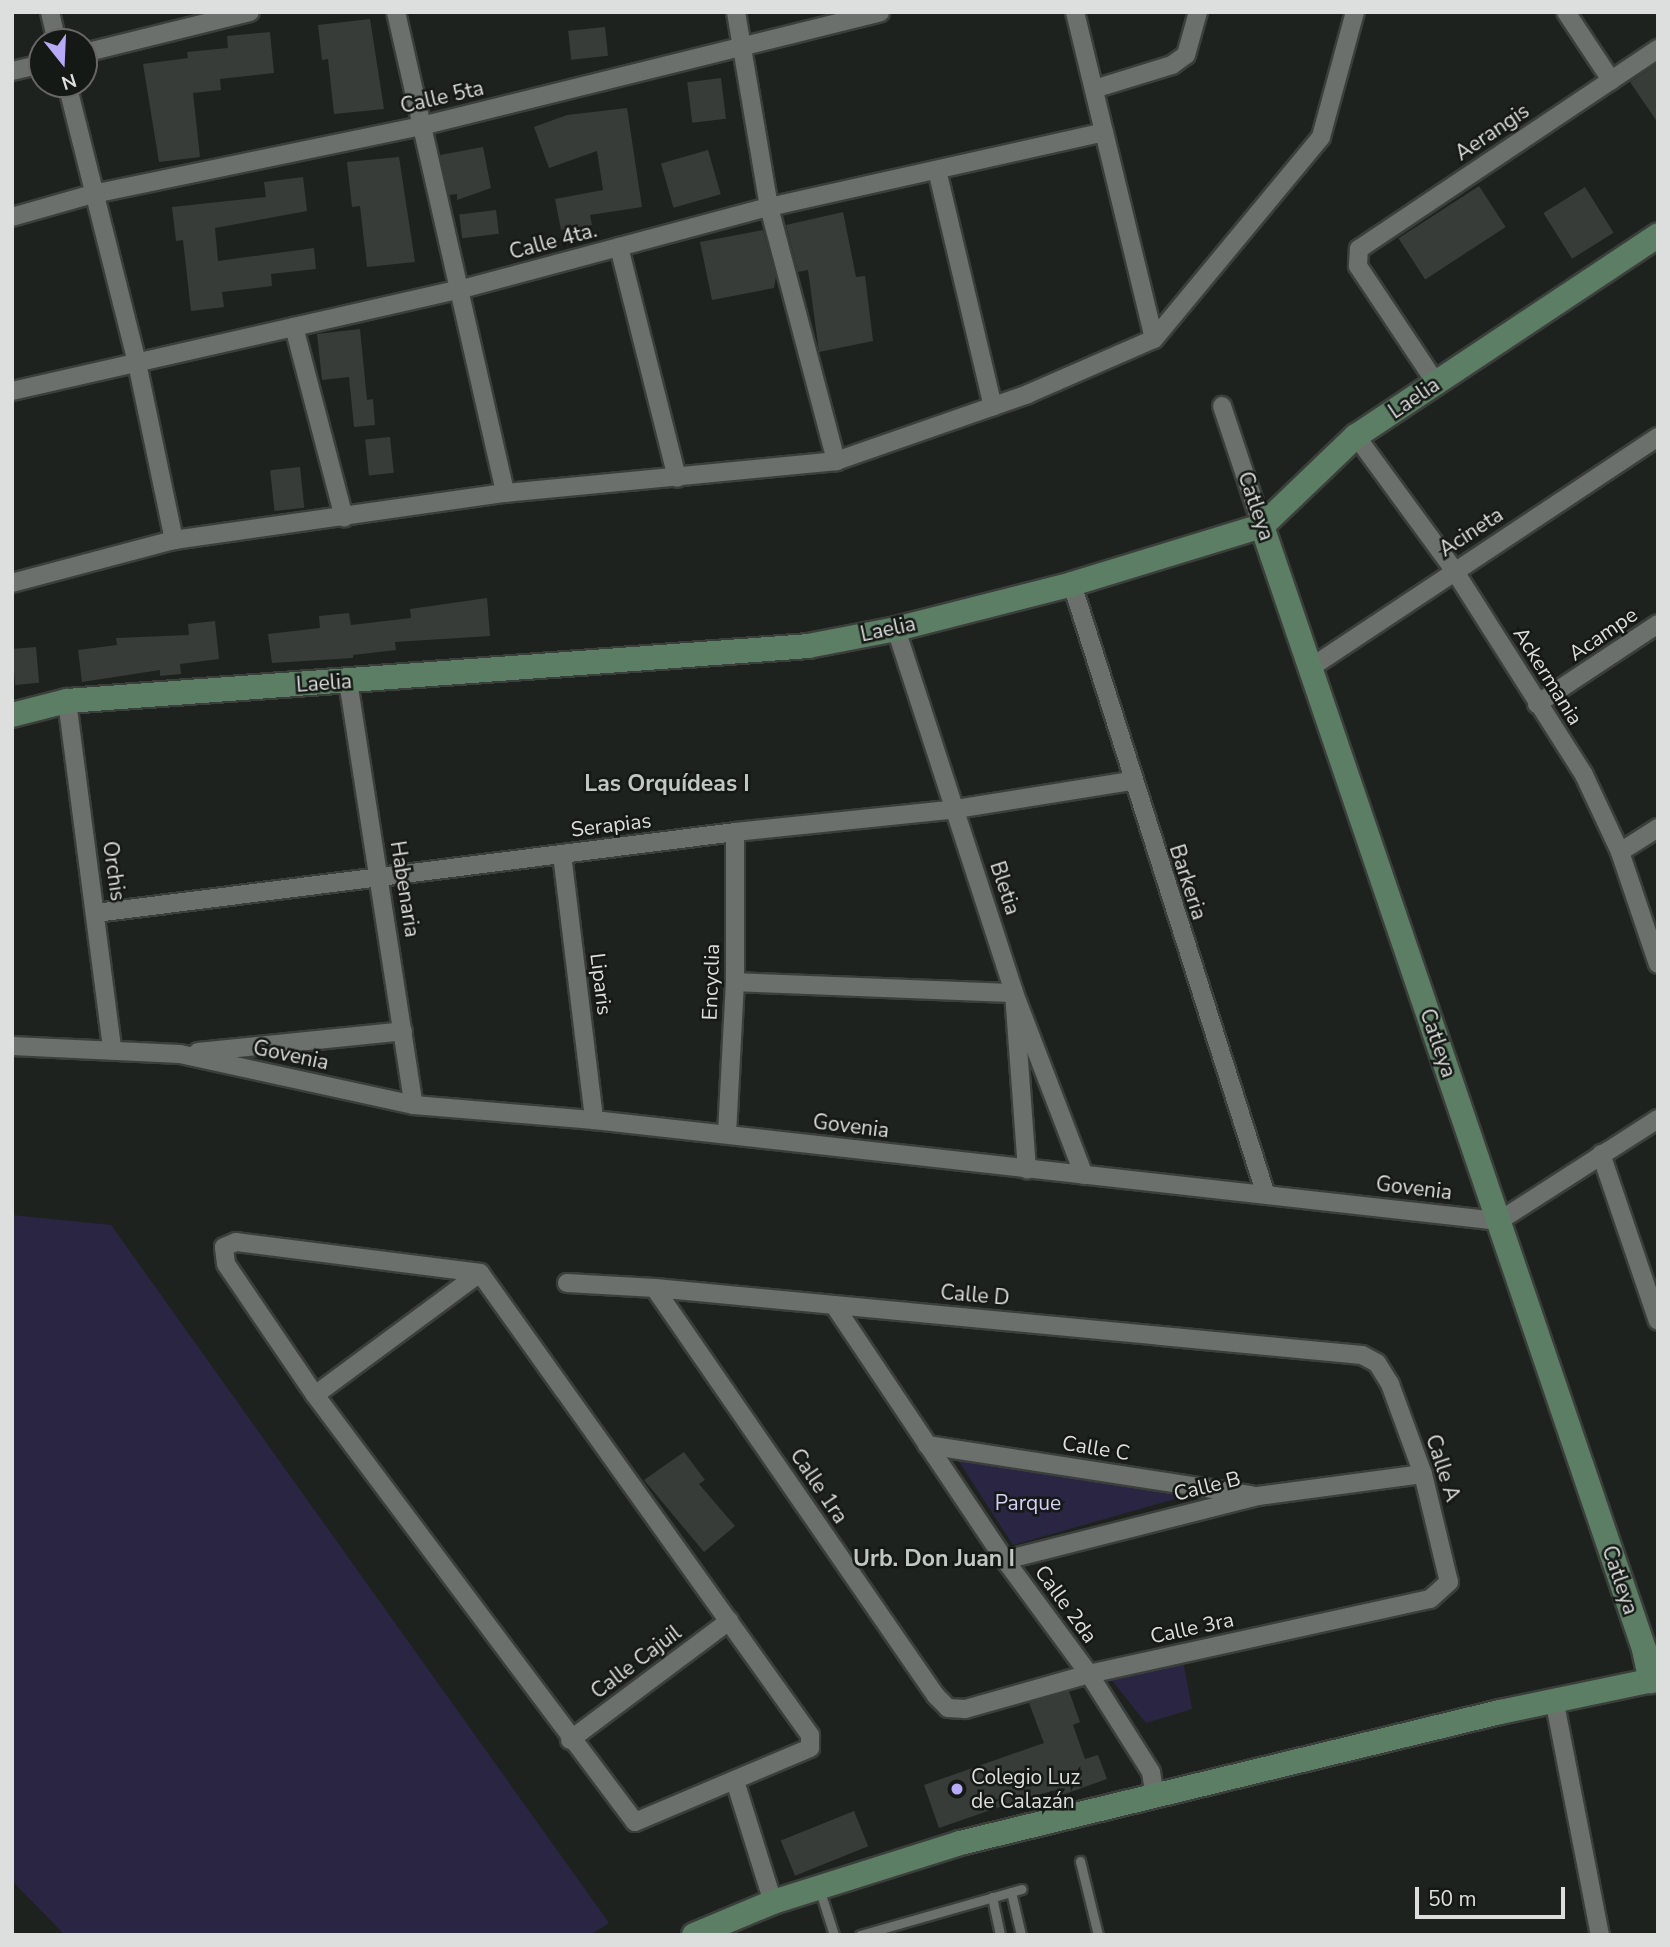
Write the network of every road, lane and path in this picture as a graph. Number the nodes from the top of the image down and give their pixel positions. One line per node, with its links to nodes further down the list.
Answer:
1 (250, 12): 11 (street)
2 (396, 12): 15 (street)
3 (736, 12): 9 (street)
4 (880, 12): 9 (street, Calle 5ta)
5 (1075, 12): 13 (street)
6 (1198, 12): 13 (street)
7 (1355, 12): 25 (street)
8 (1566, 12): 12 (street)
9 (745, 49): 15 (street, Calle 5ta); 19 (street)
10 (1658, 49): 12 (street, Aerangis)
11 (98, 50)
12 (1611, 80): 27 (street, Aerangis)
13 (1094, 89): 16 (street)
14 (70, 98): 18 (street)
15 (421, 126): 18 (street, Calle 5ta); 23 (street)
16 (1104, 132): 17 (street, Calle 4ta.); 25 (street)
17 (937, 170): 19 (street, Calle 4ta.); 29 (street)
18 (93, 194): 20 (street, Calle 5ta); 26 (street)
19 (769, 207): 22 (street, Calle 4ta.); 33 (street)
20 (12, 217)
21 (1658, 235): 27 (street, Laelia)
22 (619, 247): 23 (street, Calle 4ta.); 34 (street)
23 (462, 289): 24 (street, Calle 4ta.); 35 (street)
24 (294, 327): 26 (street, Calle 4ta.); 36 (street)
25 (1154, 339): 29 (street)
26 (137, 363): 28 (street, Calle 4ta.); 38 (street)
27 (1436, 383): 31 (street, Laelia)
28 (12, 391)
29 (993, 406): 33 (street)
30 (1222, 406): 37 (street, Catleya)
31 (1356, 436): 37 (street, Laelia); 39 (street, Ackermania)
32 (1658, 437): 39 (street, Acineta)
33 (836, 461): 34 (street)
34 (677, 478): 35 (street)
35 (505, 494): 36 (street)
36 (344, 518): 38 (street)
37 (1262, 526): 41 (street, Laelia); 44 (street, Catleya)
38 (174, 540): 40 (street)
39 (1454, 570): 44 (street, Acineta); 47 (street, Ackermania)
40 (12, 583)
41 (1072, 584): 43 (street, Laelia); 49 (street, Barkeria)
42 (1658, 624): 47 (street, Acampe)
43 (896, 629): 45 (street, Laelia); 50 (street, Bletia)
44 (1310, 668): 72 (street, Catleya)
45 (348, 681): 46 (street, Laelia); 55 (street, Habenaria)
46 (67, 701): 48 (street, Laelia); 56 (street, Orchis)
47 (1538, 704): 53 (street, Ackermania)
48 (12, 715)
49 (1131, 781): 50 (street, Serapias); 71 (street, Barkeria)
50 (956, 809): 52 (street, Serapias); 59 (street, Bletia)
51 (1658, 828): 53 (street)
52 (735, 832): 54 (street, Serapias); 58 (street, Encyclia)
53 (1620, 852): 57 (street, Ackermania)
54 (562, 854): 55 (street, Serapias); 65 (street, Liparis)
55 (380, 877): 56 (street, Serapias); 60 (street, Habenaria)
56 (96, 913): 62 (street, Orchis)
57 (1658, 964)
58 (735, 982): 59 (street); 67 (street, Encyclia)
59 (1014, 993): 69 (street, Bletia); 70 (street)
60 (403, 1031): 63 (street); 64 (street, Habenaria)
61 (12, 1046): 62 (street, Govenia)
62 (112, 1048): 63 (street, Govenia)
63 (180, 1054): 64 (street, Govenia)
64 (414, 1105): 65 (street, Govenia)
65 (594, 1119): 67 (street, Govenia)
66 (1658, 1119): 68 (street)
67 (727, 1134): 69 (street, Govenia)
68 (1601, 1154): 72 (street); 77 (street)
69 (1027, 1170): 70 (street, Govenia)
70 (1084, 1175): 71 (street, Govenia)
71 (1265, 1192): 72 (street, Govenia)
72 (1499, 1221): 87 (street, Catleya)
73 (480, 1273): 79 (street); 79 (street); 85 (street)
74 (566, 1283): 75 (street, Calle D)
75 (655, 1288): 76 (street, Calle D); 89 (street, Calle 1ra)
76 (834, 1305): 78 (street, Calle D); 80 (street, Calle 2da)
77 (1658, 1321)
78 (1377, 1363): 81 (street, Calle A)
79 (315, 1395): 90 (street)
80 (927, 1445): 82 (street, Calle C); 83 (street, Calle 2da)
81 (1423, 1474): 82 (street, Calle B); 84 (street, Calle A)
82 (1258, 1496): 83 (street, Calle B)
83 (1005, 1560): 86 (street, Calle 2da)
84 (1445, 1590): 86 (street, Calle 3ra)
85 (729, 1621): 90 (street, Calle Cajuil); 91 (street)
86 (1088, 1674): 89 (street, Calle 3ra); 92 (street, Calle 2da)
87 (1654, 1680): 88 (street)
88 (1555, 1704): 92 (street); 105 (street)
89 (948, 1708)
90 (570, 1740): 91 (street)
91 (735, 1781): 98 (street)
92 (1155, 1796): 94 (street)
93 (1080, 1861): 104 (lane)
94 (818, 1887): 98 (street); 100 (lane)
95 (1022, 1889): 96 (lane)
96 (1011, 1892): 97 (lane); 103 (lane)
97 (992, 1897): 101 (lane); 102 (lane)
98 (773, 1902): 99 (street)
99 (694, 1935)
100 (834, 1935)
101 (860, 1935)
102 (1000, 1935)
103 (1021, 1935)
104 (1098, 1935)
105 (1600, 1935)

